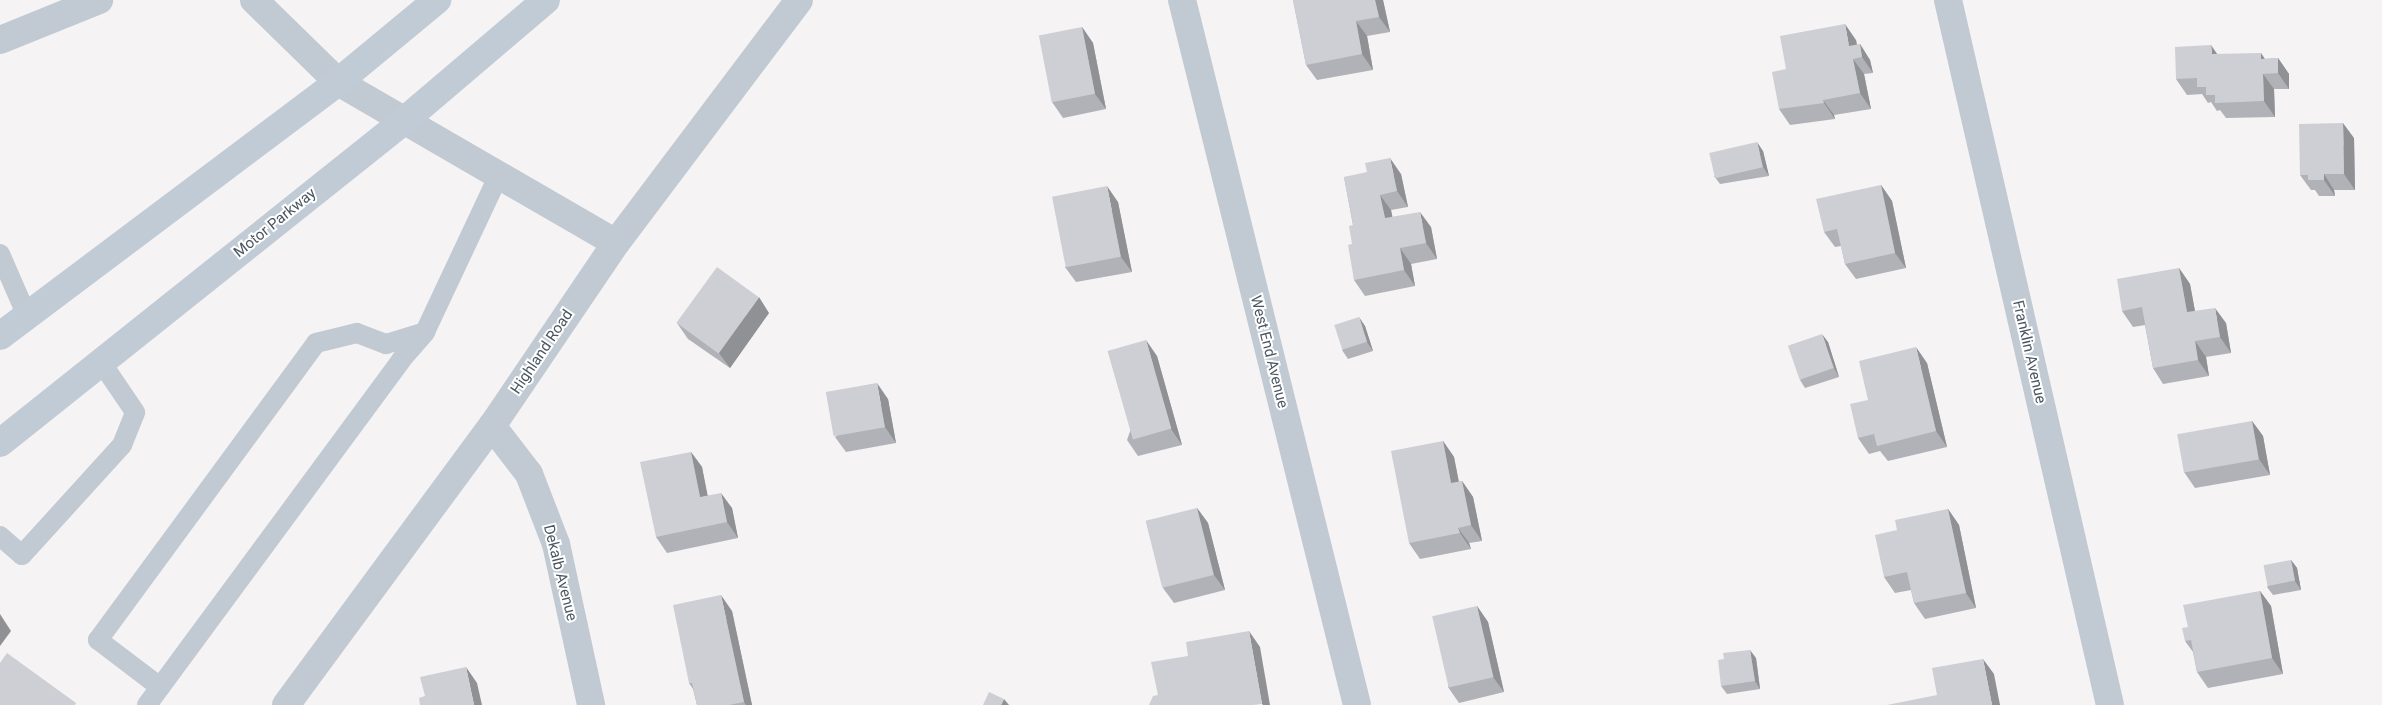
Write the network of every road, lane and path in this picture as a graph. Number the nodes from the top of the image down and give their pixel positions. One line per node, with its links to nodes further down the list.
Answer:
1 (99, 0): 8 (street)
2 (254, 0): 9 (street)
3 (437, 0): 9 (main road)
4 (546, 0): 10 (main road, Motor Parkway)
5 (799, 0): 12 (street, Highland Road)
6 (1182, 0): 25 (street, West End Avenue)
7 (1948, 0): 26 (street, Franklin Avenue)
8 (0, 40)
9 (338, 82): 10 (street); 14 (main road)
10 (405, 120): 11 (street); 17 (main road, Motor Parkway)
11 (499, 175): 12 (street); 15 (lane)
12 (616, 243): 18 (street, Highland Road)
13 (0, 254): 14 (lane)
14 (27, 316): 16 (main road)
15 (425, 332): 21 (lane); 21 (lane)
16 (0, 336)
17 (101, 362): 19 (main road, Motor Parkway); 20 (lane)
18 (492, 426): 23 (street, Highland Road); 24 (street, Dekalb Avenue)
19 (0, 443)
20 (0, 536)
21 (160, 687): 22 (lane)
22 (147, 705)
23 (286, 705)
24 (591, 705)
25 (1357, 705)
26 (2110, 705)

